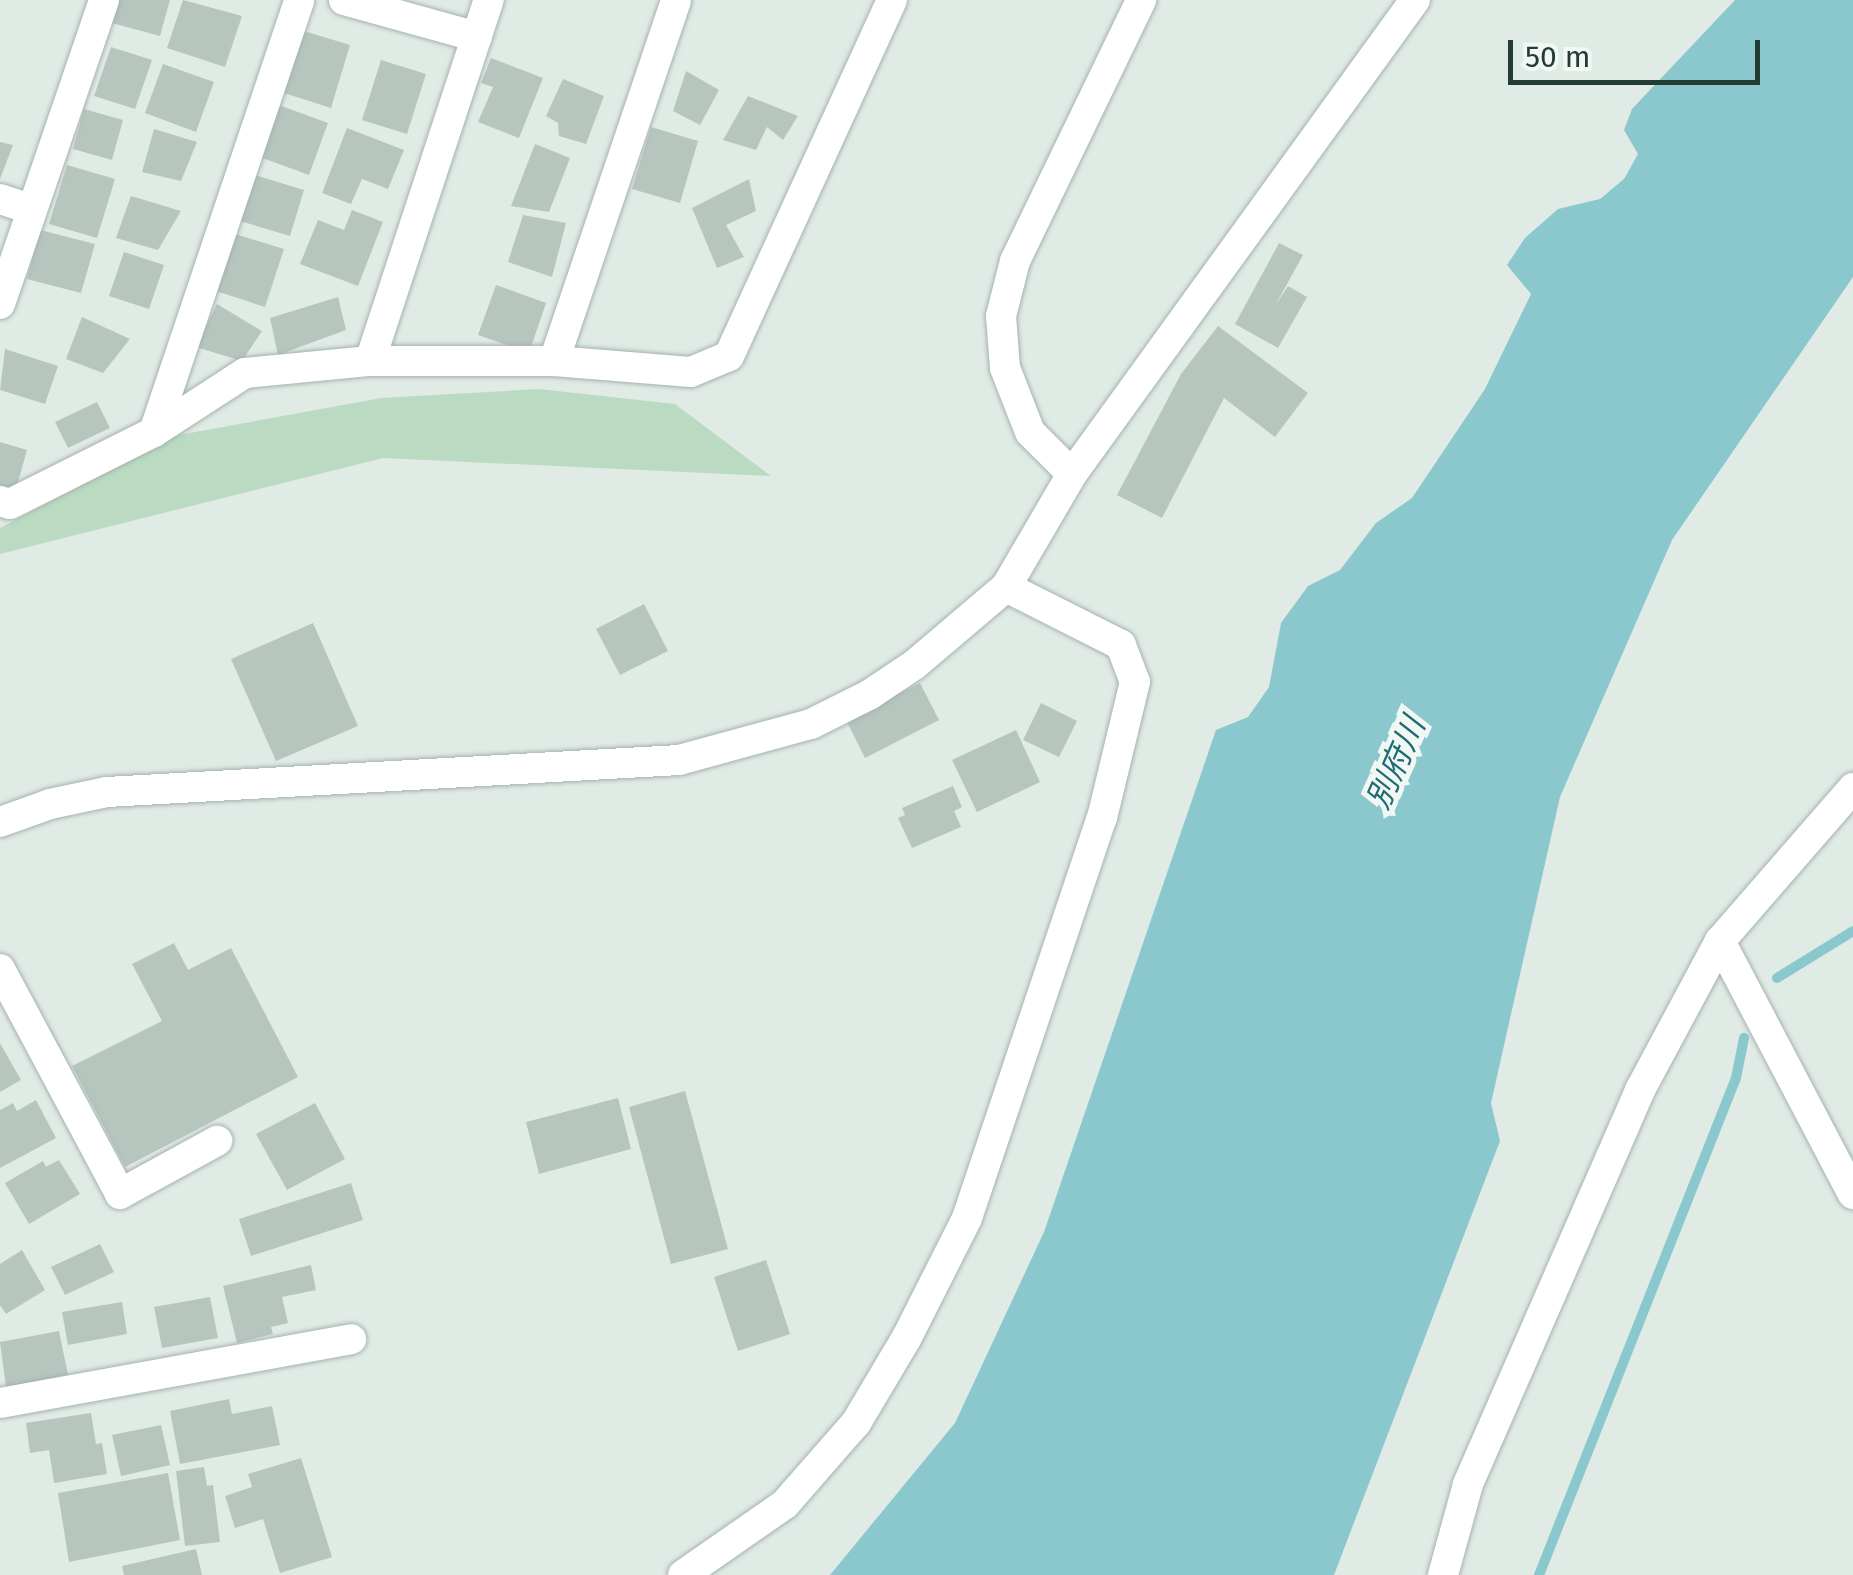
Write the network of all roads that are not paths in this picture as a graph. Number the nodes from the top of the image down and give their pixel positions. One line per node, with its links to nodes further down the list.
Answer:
1 (104, 0): 11 (street)
2 (299, 0): 15 (street)
3 (344, 0): 9 (street)
4 (489, 0): 9 (street)
5 (676, 0): 13 (street)
6 (892, 0): 13 (street)
7 (1141, 0): 16 (street)
8 (1415, 0): 16 (street)
9 (477, 38): 14 (street)
10 (0, 199): 11 (street)
11 (31, 210): 12 (street)
12 (0, 304)
13 (554, 360): 14 (street)
14 (370, 361): 15 (street)
15 (154, 432): 17 (street)
16 (1072, 474): 18 (street)
17 (0, 501)
18 (1006, 587): 20 (street); 27 (street)
19 (1853, 788): 21 (street)
20 (0, 822)
21 (1720, 942): 24 (street); 28 (street)
22 (0, 969): 23 (street)
23 (217, 1142)
24 (1853, 1194)
25 (350, 1338): 26 (street)
26 (0, 1403)
27 (683, 1575)
28 (1444, 1575)

